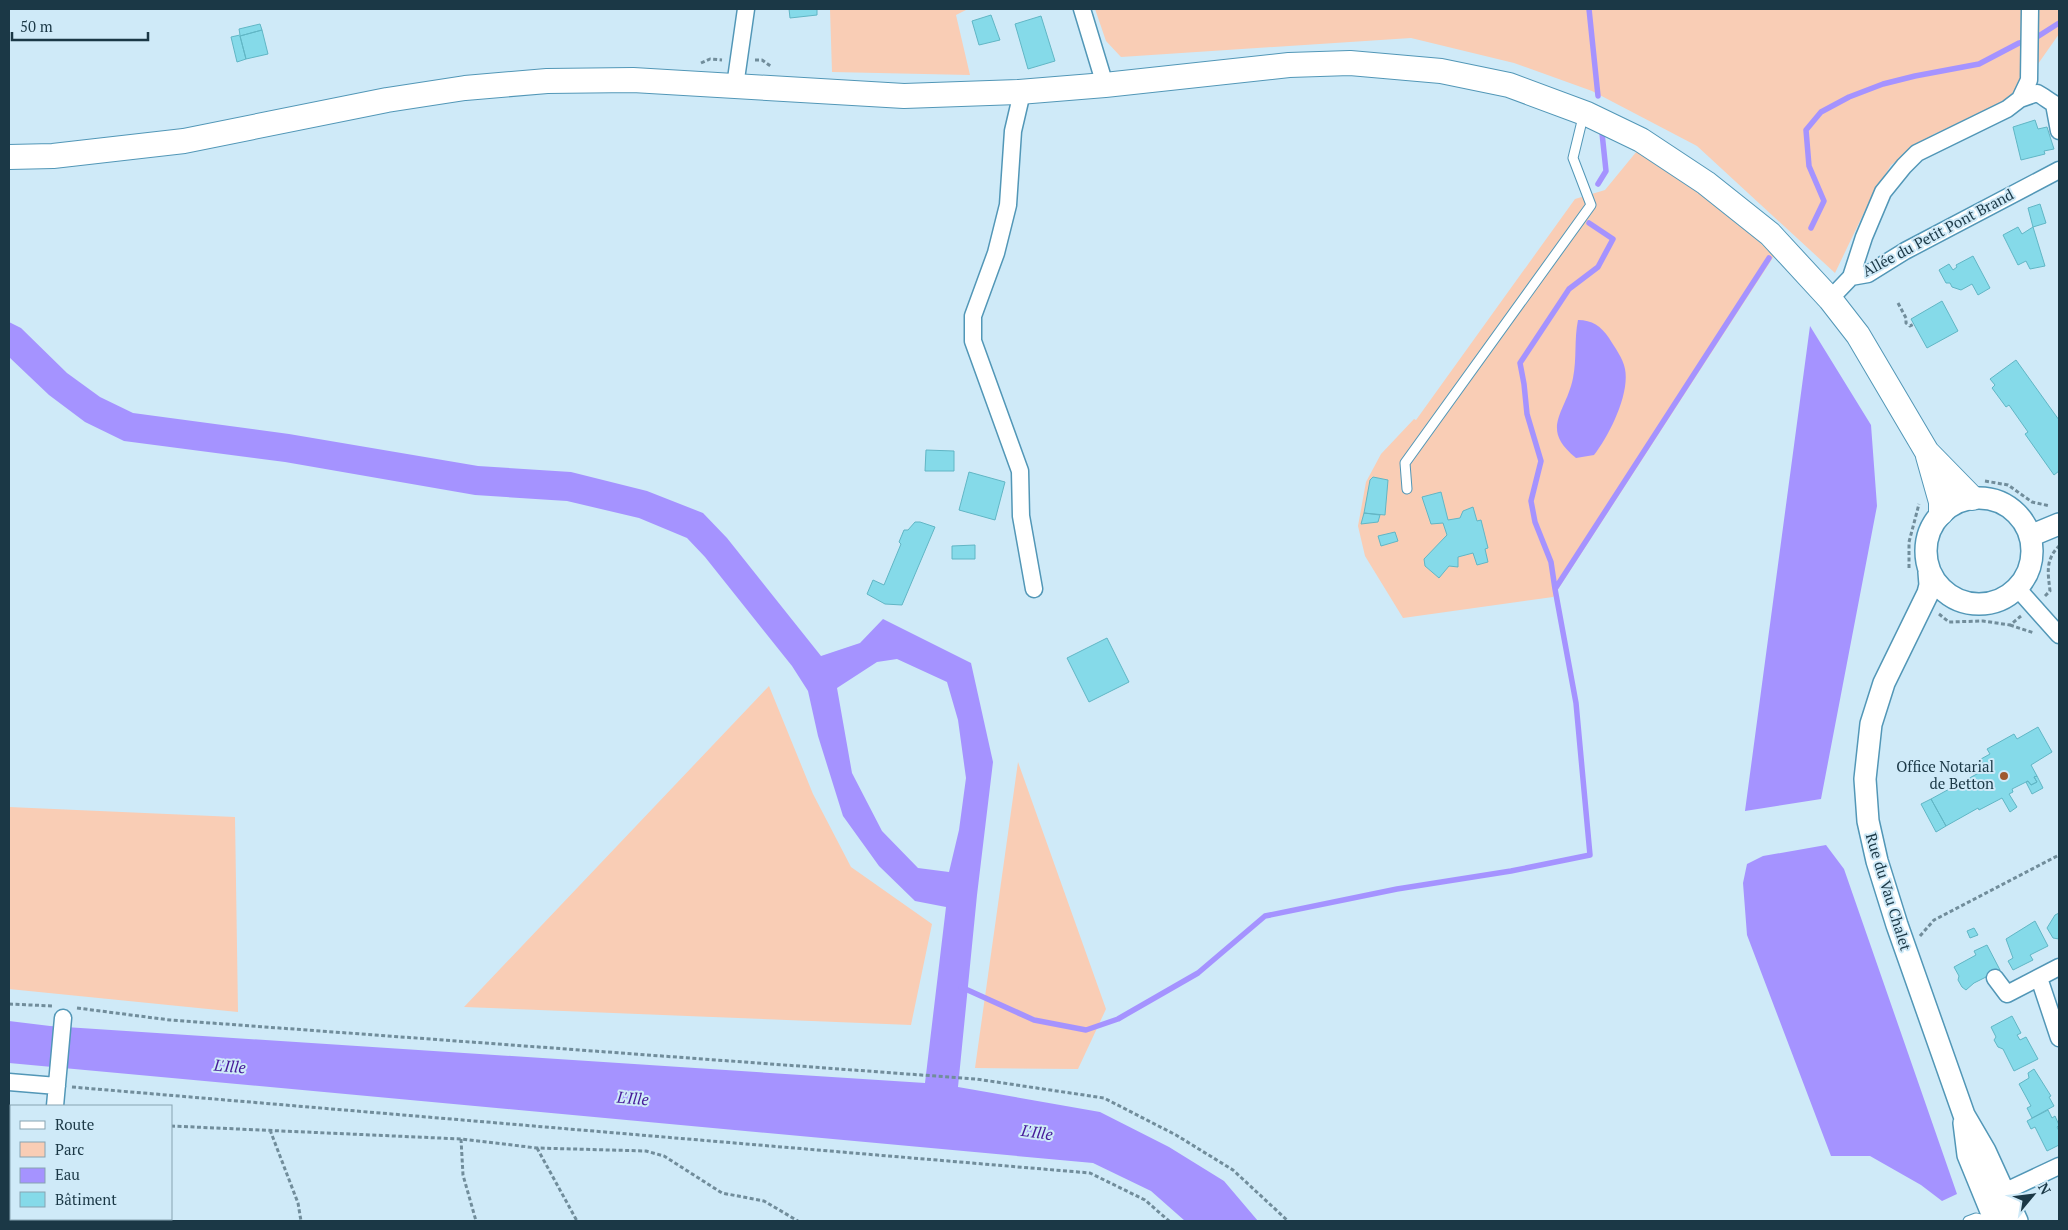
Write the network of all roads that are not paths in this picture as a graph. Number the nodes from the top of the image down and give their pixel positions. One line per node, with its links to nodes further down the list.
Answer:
1 (746, 9): 5 (street)
2 (1082, 9): 4 (street)
3 (2030, 9): 7 (street)
4 (1105, 85): 6 (main road); 9 (main road)
5 (735, 86): 6 (main road); 11 (main road)
6 (1017, 89): 22 (street)
7 (2020, 100): 8 (street); 13 (street)
8 (2057, 105): 10 (street)
9 (1587, 114): 14 (main road); 16 (lane)
10 (2059, 131)
11 (9, 157)
12 (2059, 170): 13 (street, Allée du Petit Pont Brand)
13 (1852, 277): 14 (street)
14 (1830, 299): 15 (main road)
15 (1927, 452): 17 (main road); 18 (main road)
16 (1407, 489)
17 (1977, 489): 18 (street); 20 (street)
18 (1941, 513): 21 (street)
19 (2058, 515): 20 (street)
20 (2030, 536): 23 (street)
21 (1919, 571): 24 (street); 26 (street, Rue du Vau Chalet)
22 (1034, 589)
23 (2018, 589): 24 (street); 25 (street)
24 (1959, 602): 26 (street, Rue du Vau Chalet)
25 (2059, 635)
26 (1906, 636): 36 (street, Rue du Vau Chalet)
27 (2059, 966): 29 (street)
28 (1995, 978): 29 (street)
29 (2039, 978): 31 (street)
30 (64, 1010): 32 (street)
31 (2059, 1038)
32 (57, 1081): 33 (street); 34 (street)
33 (9, 1082)
34 (55, 1105)
35 (2059, 1166): 36 (street)
36 (1994, 1196): 37 (street, Rue du Vau Chalet)
37 (2009, 1217)
38 (1968, 1221): 39 (lane)
39 (1989, 1221)

